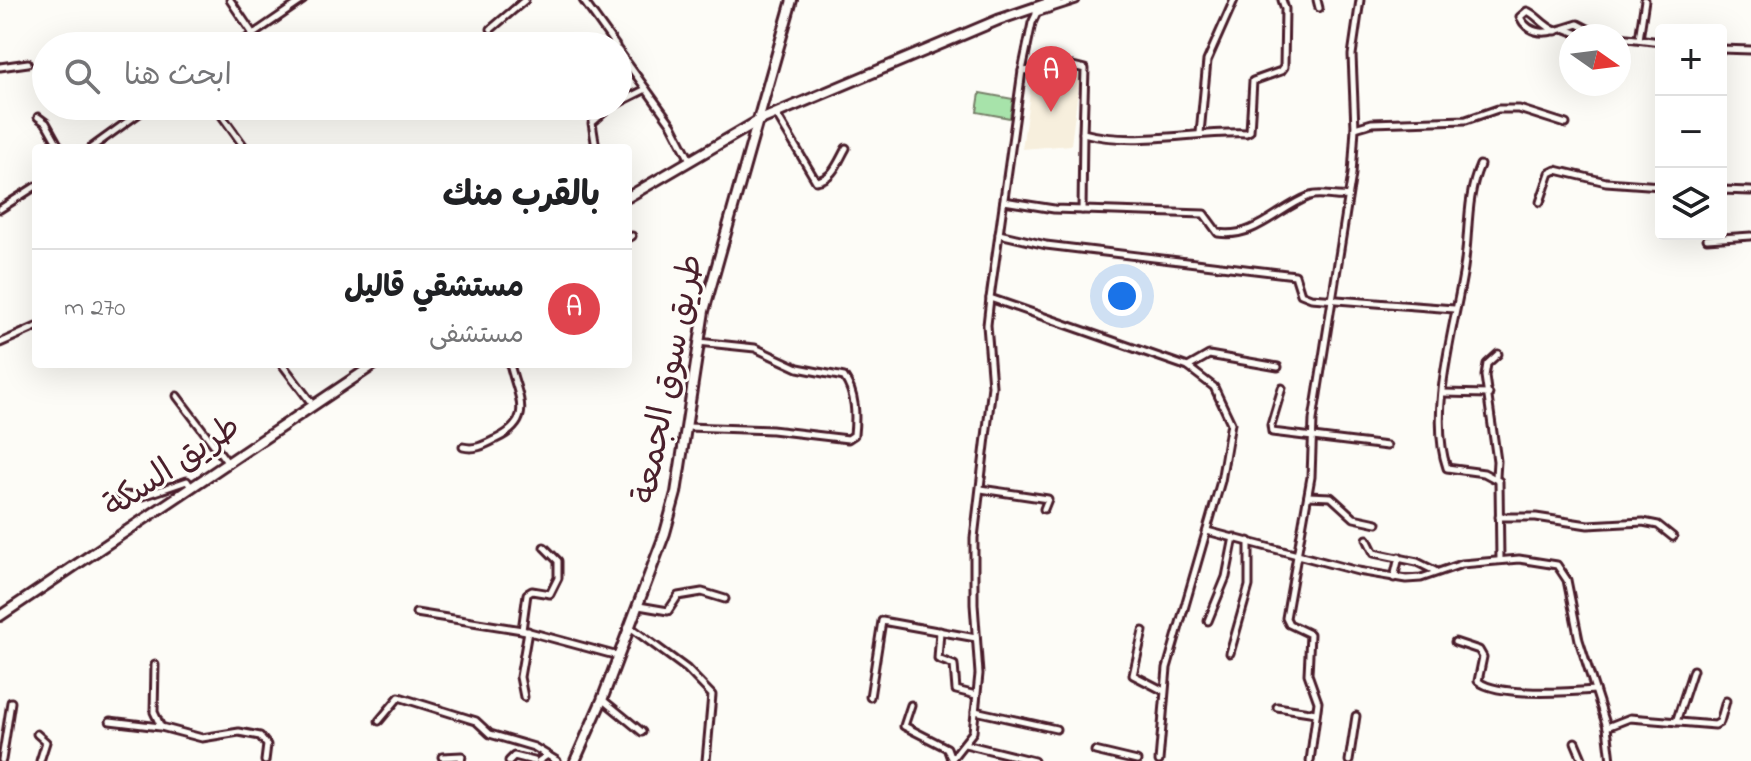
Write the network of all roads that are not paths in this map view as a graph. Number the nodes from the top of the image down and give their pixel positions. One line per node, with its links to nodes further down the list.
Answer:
1 (230, 0): 20 (street)
2 (303, 0): 21 (street)
3 (525, 0): 17 (street)
4 (583, 0): 22 (street)
5 (792, 0): 39 (main road, طريق سوق الجمعة)
6 (1057, 0): 13 (main road)
7 (1076, 0): 13 (street)
8 (1234, 0): 43 (street)
9 (1282, 0): 43 (street)
10 (1317, 0): 14 (street)
11 (1360, 0): 41 (street)
12 (1645, 0): 24 (street)
13 (1034, 7): 15 (main road); 16 (street)
14 (1319, 8)
15 (1017, 13): 16 (street); 34 (main road)
16 (1032, 23): 31 (street)
17 (491, 29)
18 (1559, 30): 19 (street)
19 (1556, 31): 19 (street)
20 (252, 32)
21 (256, 32)
22 (606, 32)
23 (1631, 38): 24 (street)
24 (1639, 39): 25 (street)
25 (1655, 41)
26 (1727, 49): 27 (street)
27 (1751, 50)
28 (28, 63): 29 (street)
29 (0, 67)
30 (632, 69): 32 (street)
31 (1022, 71): 42 (street); 58 (street)
32 (646, 89): 33 (street); 49 (street)
33 (632, 96)
34 (776, 114): 39 (main road); 48 (street)
35 (40, 120): 44 (street)
36 (130, 120): 45 (street)
37 (225, 120): 46 (street)
38 (595, 120): 47 (street)
39 (758, 121): 49 (main road); 69 (main road, طريق سوق الجمعة)
40 (1566, 124): 41 (street)
41 (1355, 128): 56 (street)
42 (1083, 133): 43 (street); 61 (street)
43 (1200, 133)
44 (57, 144)
45 (97, 144)
46 (242, 144)
47 (595, 144)
48 (846, 148)
49 (690, 160): 55 (main road)
50 (1480, 165): 67 (street)
51 (1655, 186): 59 (street)
52 (32, 189): 60 (street)
53 (1727, 190): 54 (street)
54 (1751, 191)
55 (632, 195)
56 (1348, 196): 61 (street); 66 (street)
57 (0, 197): 60 (street)
58 (1004, 201): 61 (street); 62 (street)
59 (1540, 202)
60 (3, 208)
61 (1082, 210)
62 (999, 234): 65 (street); 66 (street)
63 (1751, 236): 64 (street)
64 (1727, 238)
65 (990, 298): 72 (street); 89 (street)
66 (1334, 300): 67 (street); 83 (street)
67 (1454, 309): 78 (street)
68 (32, 329): 70 (street)
69 (697, 342): 82 (main road, طريق سوق الجمعة); 82 (street)
70 (0, 343)
71 (1498, 354): 79 (street)
72 (1188, 367): 73 (street); 95 (street)
73 (1278, 367)
74 (285, 368): 81 (street)
75 (369, 368): 81 (main road, طريق السكة)
76 (511, 368): 85 (street)
77 (1282, 388): 83 (street)
78 (1443, 393): 79 (street); 87 (street)
79 (1489, 394): 87 (street)
80 (177, 396): 86 (street)
81 (313, 405): 86 (main road, طريق السكة)
82 (686, 427): 107 (main road, طريق سوق الجمعة)
83 (1311, 438): 84 (street); 91 (street)
84 (1387, 446)
85 (463, 447)
86 (227, 462): 88 (main road, طريق السكة)
87 (1496, 477): 93 (street)
88 (192, 488): 90 (street); 109 (main road, طريق السكة)
89 (981, 489): 92 (street); 115 (street)
90 (119, 495)
91 (1308, 496): 94 (street); 101 (street)
92 (1044, 509)
93 (1499, 517): 97 (street); 103 (street)
94 (1377, 523)
95 (1207, 531): 96 (street); 122 (street)
96 (1234, 537): 99 (street); 110 (street)
97 (1673, 537)
98 (1367, 539): 102 (street)
99 (1249, 541): 101 (street); 117 (street)
100 (544, 547): 112 (street)
101 (1299, 554): 105 (street); 132 (street)
102 (1399, 557): 104 (street); 105 (street)
103 (1500, 560): 104 (street); 121 (street)
104 (1435, 571): 105 (street)
105 (1394, 578)
106 (725, 599): 107 (street)
107 (639, 606): 111 (main road, طريق سوق الجمعة)
108 (416, 613): 112 (street)
109 (0, 616)
110 (1208, 621)
111 (630, 627): 118 (main road, طريق سوق الجمعة); 149 (street)
112 (525, 631): 118 (street); 124 (street)
113 (940, 631): 115 (street); 123 (street); 125 (street)
114 (1143, 631): 122 (street)
115 (976, 638): 123 (street)
116 (1455, 642): 121 (street)
117 (1230, 653)
118 (619, 656): 126 (main road, طريق سوق الجمعة)
119 (155, 665): 137 (street)
120 (1693, 670): 136 (street)
121 (1595, 690): 138 (street)
122 (1164, 691): 159 (street)
123 (976, 695): 131 (street)
124 (524, 697)
125 (870, 697)
126 (602, 700): 140 (street); 156 (main road, طريق سوق الجمعة)
127 (1726, 701): 136 (street)
128 (11, 702): 148 (street)
129 (911, 705): 147 (street)
130 (1277, 707): 132 (street)
131 (975, 711): 139 (street); 143 (street)
132 (1316, 713): 160 (street)
133 (1356, 716): 161 (street)
134 (110, 721): 137 (street)
135 (379, 721): 145 (street)
136 (1676, 722): 138 (street)
137 (161, 727): 151 (street)
138 (1607, 727): 163 (street)
139 (1056, 729)
140 (642, 732)
141 (37, 734): 150 (street)
142 (1575, 742): 162 (street)
143 (964, 744): 147 (street); 157 (street)
144 (1095, 751): 158 (street)
145 (546, 756): 154 (street); 155 (street)
146 (442, 757): 152 (street)
147 (950, 759)
148 (3, 760)
149 (708, 760)
150 (40, 761)
151 (265, 761)
152 (461, 761)
153 (509, 761): 154 (street)
154 (537, 761)
155 (557, 761)
156 (575, 761)
157 (1034, 761)
158 (1137, 761)
159 (1159, 761)
160 (1310, 761)
161 (1349, 761)
162 (1583, 761)
163 (1611, 761)

